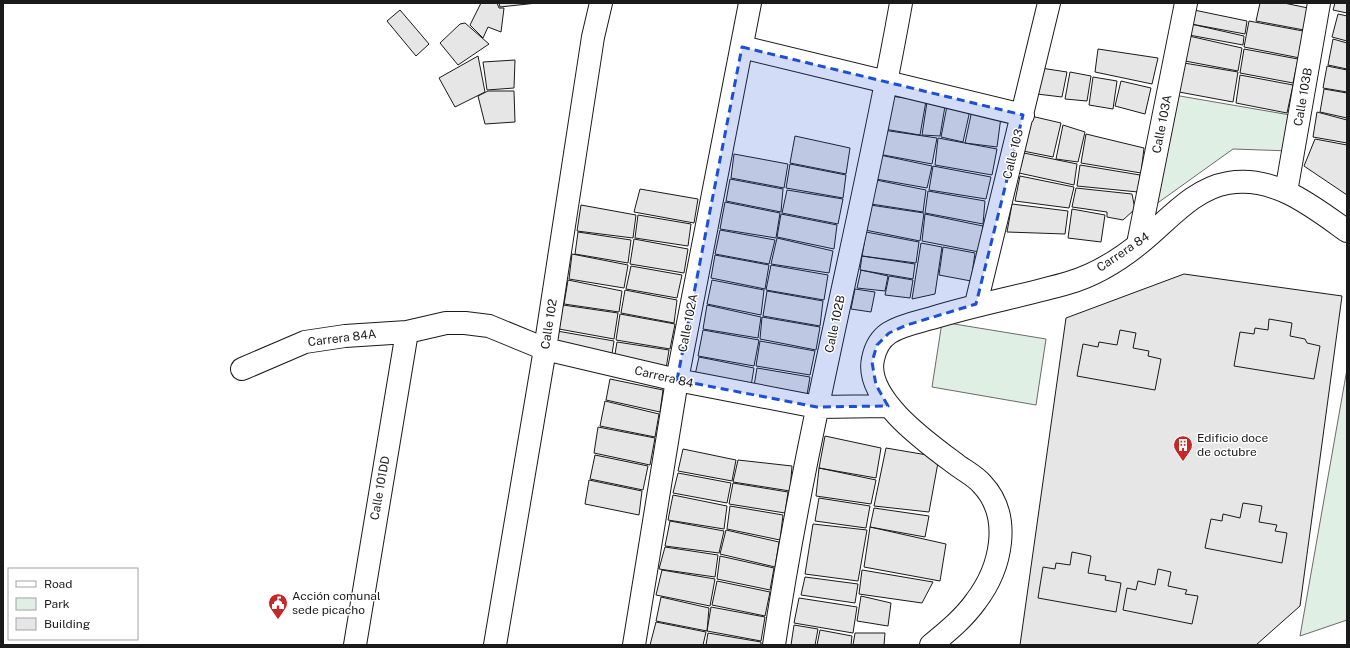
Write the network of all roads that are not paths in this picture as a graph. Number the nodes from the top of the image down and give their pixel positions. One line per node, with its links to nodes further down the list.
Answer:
1 (601, 3): 16 (street, Calle 102)
2 (750, 3): 7 (street, Calle 102A)
3 (901, 3): 8 (street, Calle 102B)
4 (1049, 3): 9 (street, Calle 103)
5 (1186, 3): 12 (street, Calle 103A)
6 (1319, 3): 10 (street, Calle 103B)
7 (742, 47): 8 (street); 18 (street, Calle 102A)
8 (887, 82): 9 (street); 20 (street, Calle 102B)
9 (1023, 115): 13 (street, Calle 103)
10 (1286, 192): 11 (street, Carrera 84); 12 (street, Carrera 84)
11 (1347, 231)
12 (1138, 244): 13 (street, Carrera 84)
13 (976, 304): 19 (street, Carrera 84)
14 (446, 323): 15 (street, Carrera 84A); 16 (street, Carrera 84)
15 (407, 332): 17 (street, Carrera 84A); 21 (street, Calle 101DD)
16 (545, 349): 18 (street, Carrera 84); 22 (street, Calle 102)
17 (242, 369)
18 (677, 380): 20 (street, Carrera 84); 23 (street, Calle 102A)
19 (888, 406): 20 (street, Carrera 84); 25 (street, Carrera 84)
20 (817, 407): 24 (street, Calle 102B)
21 (355, 645)
22 (495, 645)
23 (634, 645)
24 (774, 645)
25 (931, 645)

